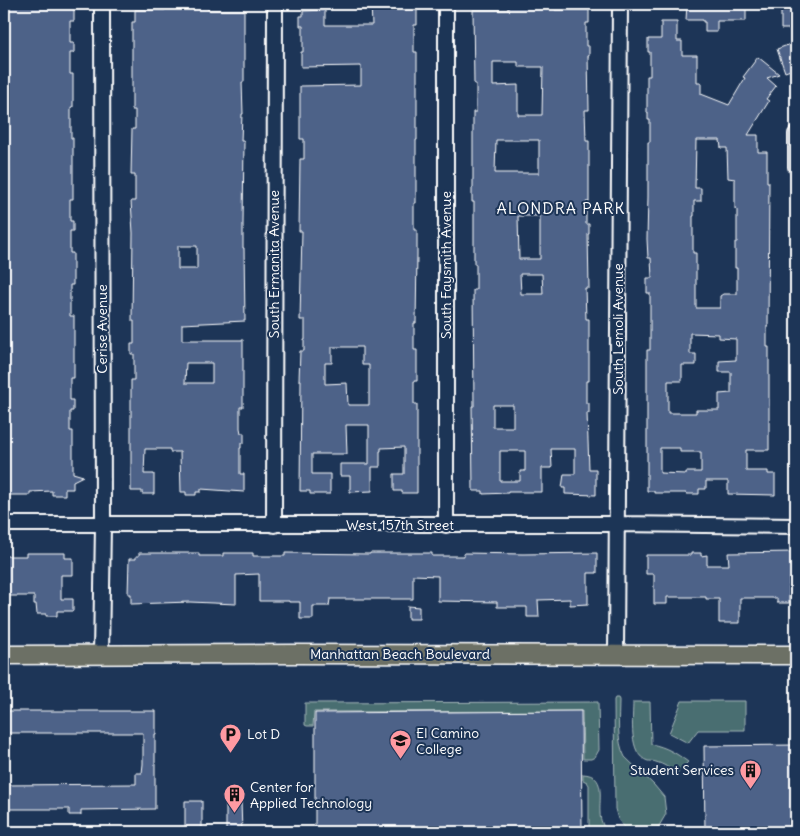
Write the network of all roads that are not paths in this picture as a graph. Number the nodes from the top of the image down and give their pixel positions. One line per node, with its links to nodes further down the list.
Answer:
1 (102, 4): 9 (street, Cerise Avenue)
2 (275, 4): 10 (street, South Ermanita Avenue)
3 (446, 4): 11 (street, South Faysmith Avenue)
4 (620, 4): 8 (street, South Lemoli Avenue)
5 (796, 134): 6 (street)
6 (796, 167)
7 (4, 524): 9 (street, West 157th Street)
8 (617, 524): 11 (street, West 157th Street); 12 (street, West 157th Street); 14 (street, South Lemoli Avenue)
9 (103, 525): 10 (street, West 157th Street); 13 (street, Cerise Avenue)
10 (274, 525): 11 (street, West 157th Street)
11 (446, 525)
12 (796, 526)
13 (101, 654): 14 (main road, Manhattan Beach Boulevard); 15 (main road, Manhattan Beach Boulevard)
14 (616, 654): 16 (main road, Manhattan Beach Boulevard)
15 (4, 655)
16 (796, 655)

